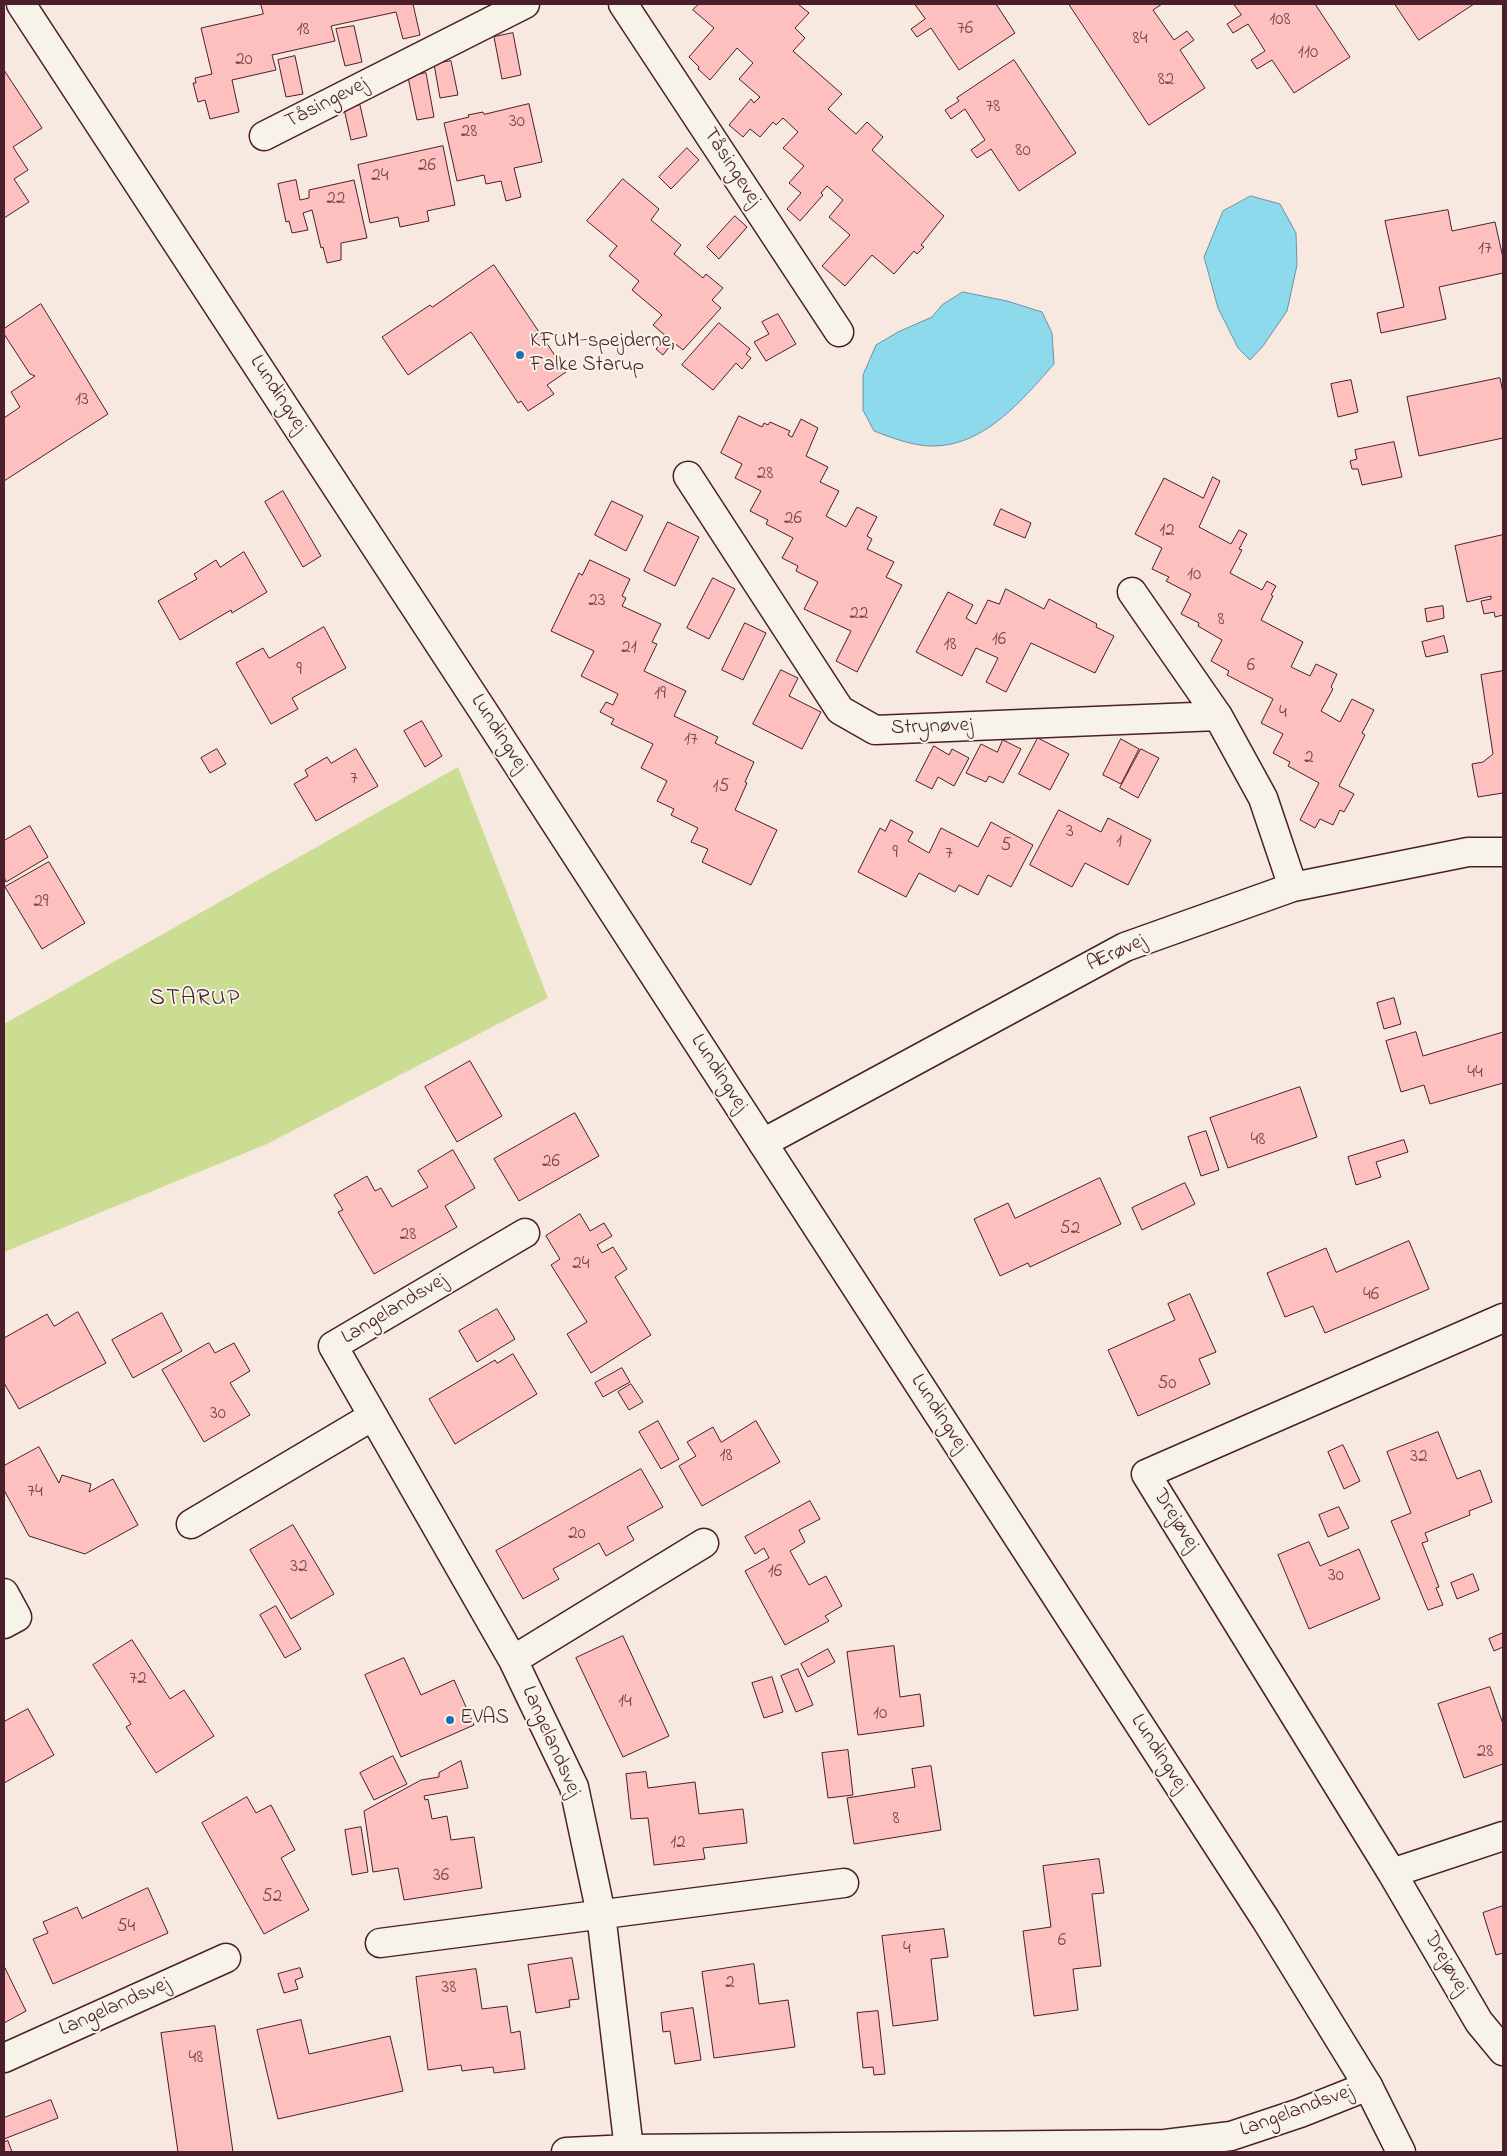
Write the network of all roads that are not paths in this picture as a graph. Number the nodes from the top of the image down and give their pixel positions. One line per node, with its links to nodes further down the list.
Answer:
1 (21, 4): 11 (street, Lundingvej)
2 (525, 4): 4 (street, Tåsingevej)
3 (623, 4): 5 (street, Tåsingevej)
4 (264, 136)
5 (839, 332)
6 (688, 476): 8 (street, Strynøvej)
7 (1132, 592): 8 (street)
8 (1218, 716): 10 (street)
9 (1503, 852): 10 (street, Ærøvej)
10 (1293, 888): 11 (street, Ærøvej)
11 (763, 1143): 28 (street, Lundingvej)
12 (525, 1233): 14 (street, Langelandsvej)
13 (1503, 1318): 21 (street, Drejøvej)
14 (373, 1416): 15 (street); 19 (street, Langelandsvej)
15 (191, 1524)
16 (704, 1542): 19 (street, Langelandsvej)
17 (4, 1593): 18 (street)
18 (4, 1624)
19 (513, 1660): 23 (street, Langelandsvej)
20 (1503, 1836): 21 (street)
21 (1392, 1873): 26 (street, Drejøvej)
22 (844, 1883): 23 (street)
23 (601, 1914): 24 (street); 29 (street, Langelandsvej)
24 (380, 1943)
25 (226, 1958): 27 (street, Langelandsvej)
26 (1503, 2051)
27 (4, 2058)
28 (1368, 2086): 30 (street, Langelandsvej); 32 (street, Lundingvej)
29 (629, 2149): 30 (street, Langelandsvej); 31 (street, Langelandsvej)
30 (987, 2149)
31 (566, 2152)
32 (1401, 2152)

